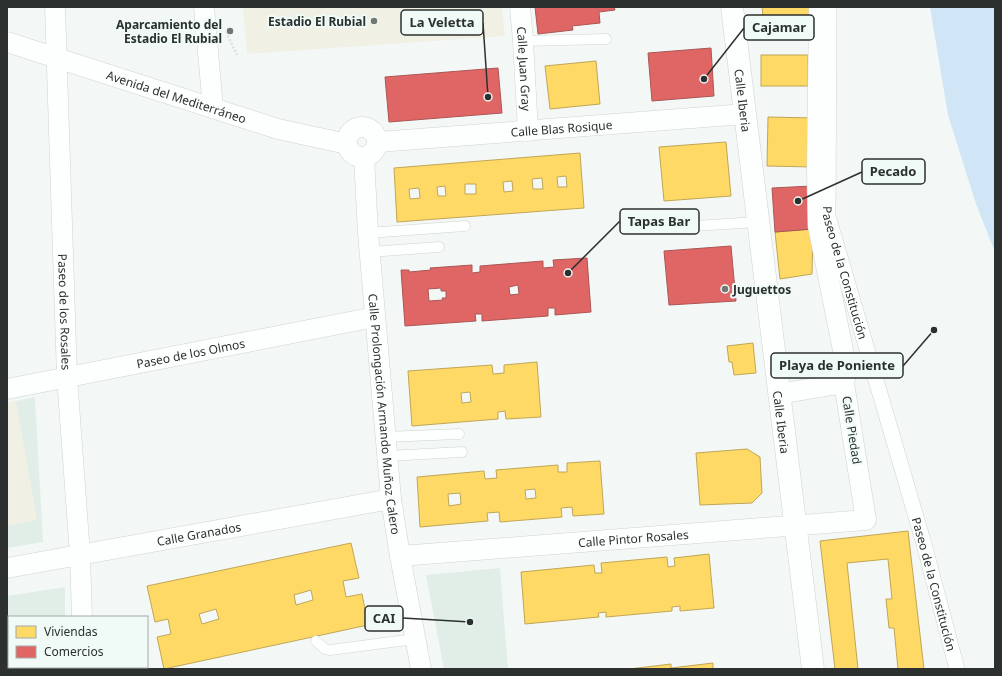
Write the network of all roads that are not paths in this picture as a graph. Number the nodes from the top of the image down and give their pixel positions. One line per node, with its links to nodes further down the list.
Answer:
1 (55, 7): 10 (street, Paseo de los Rosales)
2 (204, 7): 11 (street)
3 (520, 7): 8 (street, Calle Juan Gray)
4 (732, 7): 12 (main road, Calle Iberia)
5 (819, 7): 25 (street)
6 (829, 7): 42 (street, Paseo de la Constitución)
7 (606, 39): 8 (lane)
8 (524, 41): 13 (street, Calle Juan Gray)
9 (7, 42): 10 (street, Avenida del Mediterráneo)
10 (58, 59): 11 (street, Avenida del Mediterráneo); 24 (street, Paseo de los Rosales)
11 (213, 108): 15 (street, Avenida del Mediterráneo)
12 (745, 114): 13 (street, Calle Blas Rosique); 17 (main road, Calle Iberia)
13 (528, 131): 14 (street, Calle Blas Rosique)
14 (378, 142): 15 (street); 16 (street)
15 (347, 144): 16 (street)
16 (364, 157): 20 (street, Calle Prolongación Armando Muñoz Calero)
17 (757, 222): 19 (lane); 27 (main road, Calle Iberia)
18 (465, 226): 20 (lane)
19 (678, 228)
20 (368, 233): 22 (street, Calle Prolongación Armando Muñoz Calero)
21 (439, 246): 22 (lane)
22 (369, 252): 23 (street, Calle Prolongación Armando Muñoz Calero)
23 (375, 317): 24 (street, Paseo de los Olmos); 29 (street, Calle Prolongación Armando Muñoz Calero)
24 (67, 377): 26 (street, Paseo de los Olmos); 34 (street, Paseo de los Rosales)
25 (844, 383): 27 (street, Calle Piedad); 32 (street, Calle Piedad)
26 (7, 388)
27 (778, 394): 33 (main road, Calle Iberia)
28 (459, 434): 29 (lane)
29 (386, 447): 30 (lane); 31 (street, Calle Prolongación Armando Muñoz Calero)
30 (462, 452)
31 (391, 499): 34 (street, Calle Granados); 35 (street, Calle Prolongación Armando Muñoz Calero)
32 (866, 520): 33 (street, Calle Pintor Rosales)
33 (794, 526): 35 (street, Calle Pintor Rosales); 41 (main road, Calle Iberia)
34 (80, 555): 36 (street, Calle Granados); 37 (street, Paseo de los Rosales)
35 (400, 556): 38 (street, Calle Prolongación Armando Muñoz Calero)
36 (7, 568)
37 (82, 616)
38 (415, 639): 39 (lane); 40 (street, Calle Prolongación Armando Muñoz Calero)
39 (316, 642)
40 (421, 669)
41 (814, 669)
42 (957, 669)

